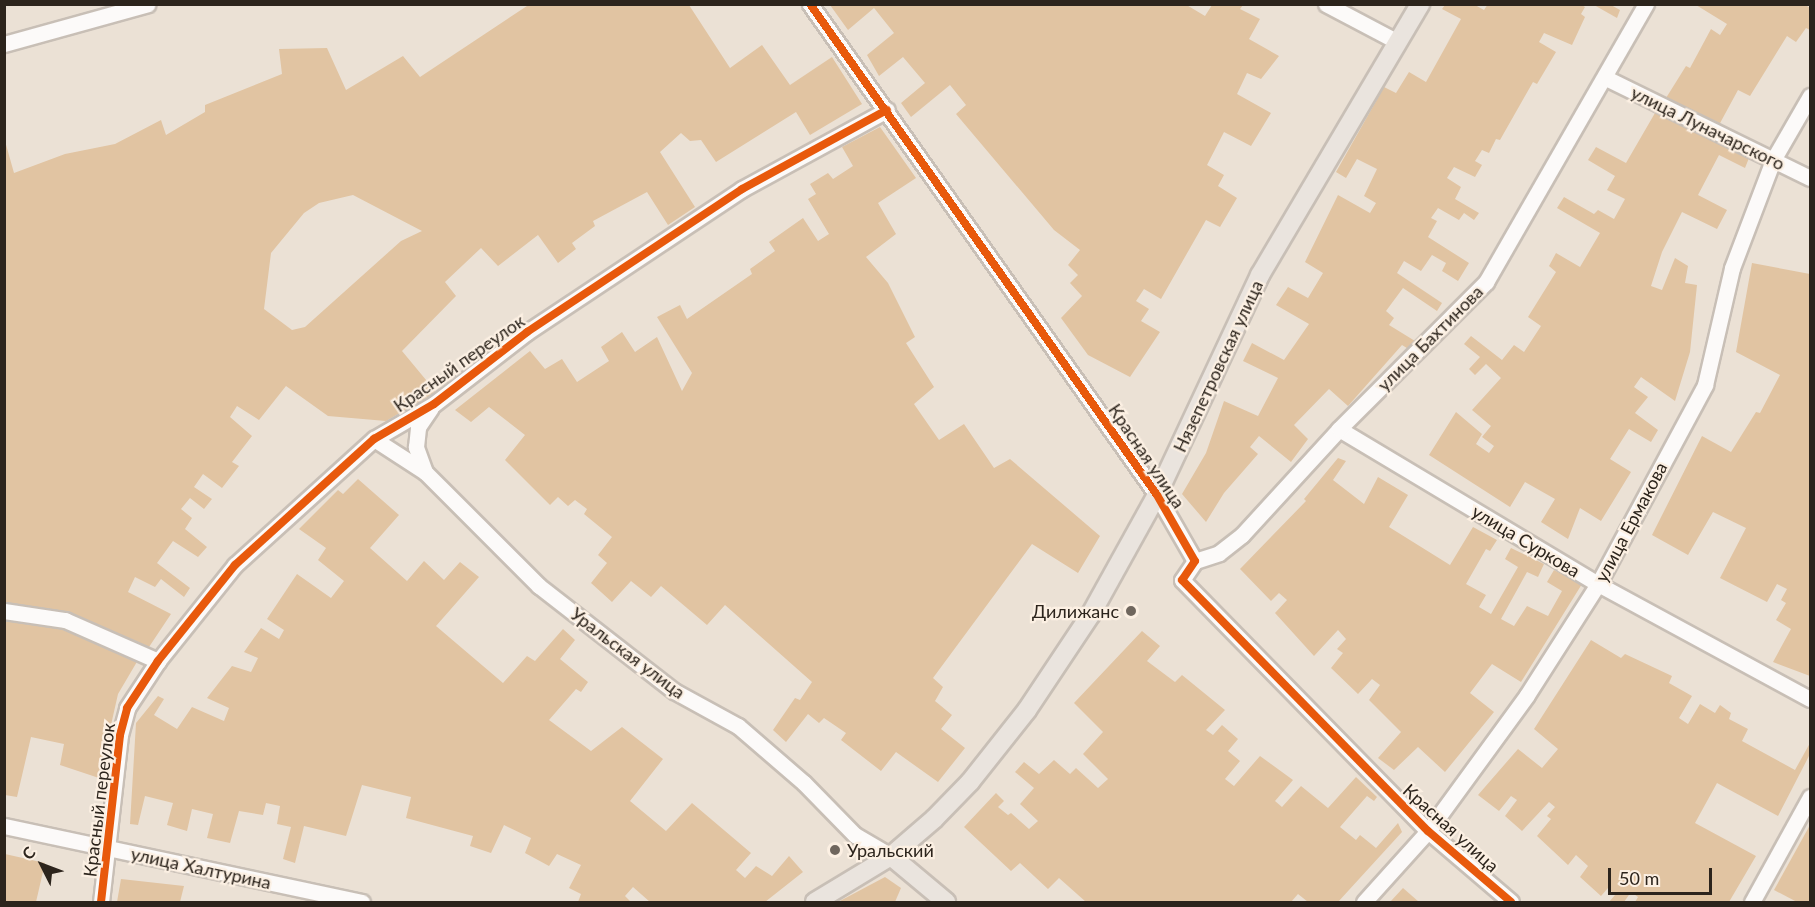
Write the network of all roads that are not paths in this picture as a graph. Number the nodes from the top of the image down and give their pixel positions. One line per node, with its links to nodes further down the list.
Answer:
1 (148, 4): 7 (street)
2 (810, 4): 10 (street, Красная улица)
3 (1326, 4): 6 (street)
4 (1420, 4): 6 (main road, Нязепетровская улица)
5 (1646, 4): 8 (street, улица Бахтинова)
6 (1398, 42): 17 (main road, Нязепетровская улица)
7 (4, 44)
8 (1606, 78): 11 (street, улица Луначарского); 14 (street, улица Бахтинова)
9 (1810, 96): 11 (street, улица Ермакова)
10 (887, 110): 13 (street, Красный переулок); 17 (street, Красная улица)
11 (1773, 160): 12 (street, улица Луначарского); 19 (street, улица Ермакова)
12 (1810, 178)
13 (434, 404): 15 (street, Красный переулок); 16 (street)
14 (1339, 429): 18 (street, улица Бахтинова); 19 (street, улица Суркова)
15 (374, 439): 16 (street, Уральская улица); 21 (street, Красный переулок)
16 (425, 472): 27 (street, Уральская улица)
17 (1157, 495): 18 (street, Красная улица); 27 (main road, Нязепетровская улица)
18 (1195, 561): 25 (street, Красная улица)
19 (1598, 584): 22 (street, улица Суркова); 25 (street, улица Ермакова)
20 (4, 611): 21 (street)
21 (158, 661): 26 (street, Красный переулок)
22 (1810, 699)
23 (1810, 797): 34 (street)
24 (4, 826): 26 (street, улица Халтурина)
25 (1428, 831): 32 (street, улица Ермакова); 33 (street, Красная улица)
26 (110, 849): 28 (street, Красный переулок); 29 (street, улица Халтурина)
27 (891, 856): 30 (main road, Нязепетровская улица); 31 (main road, Уральская улица)
28 (101, 903)
29 (362, 903)
30 (815, 903)
31 (946, 903)
32 (1364, 903)
33 (1511, 903)
34 (1752, 903)

